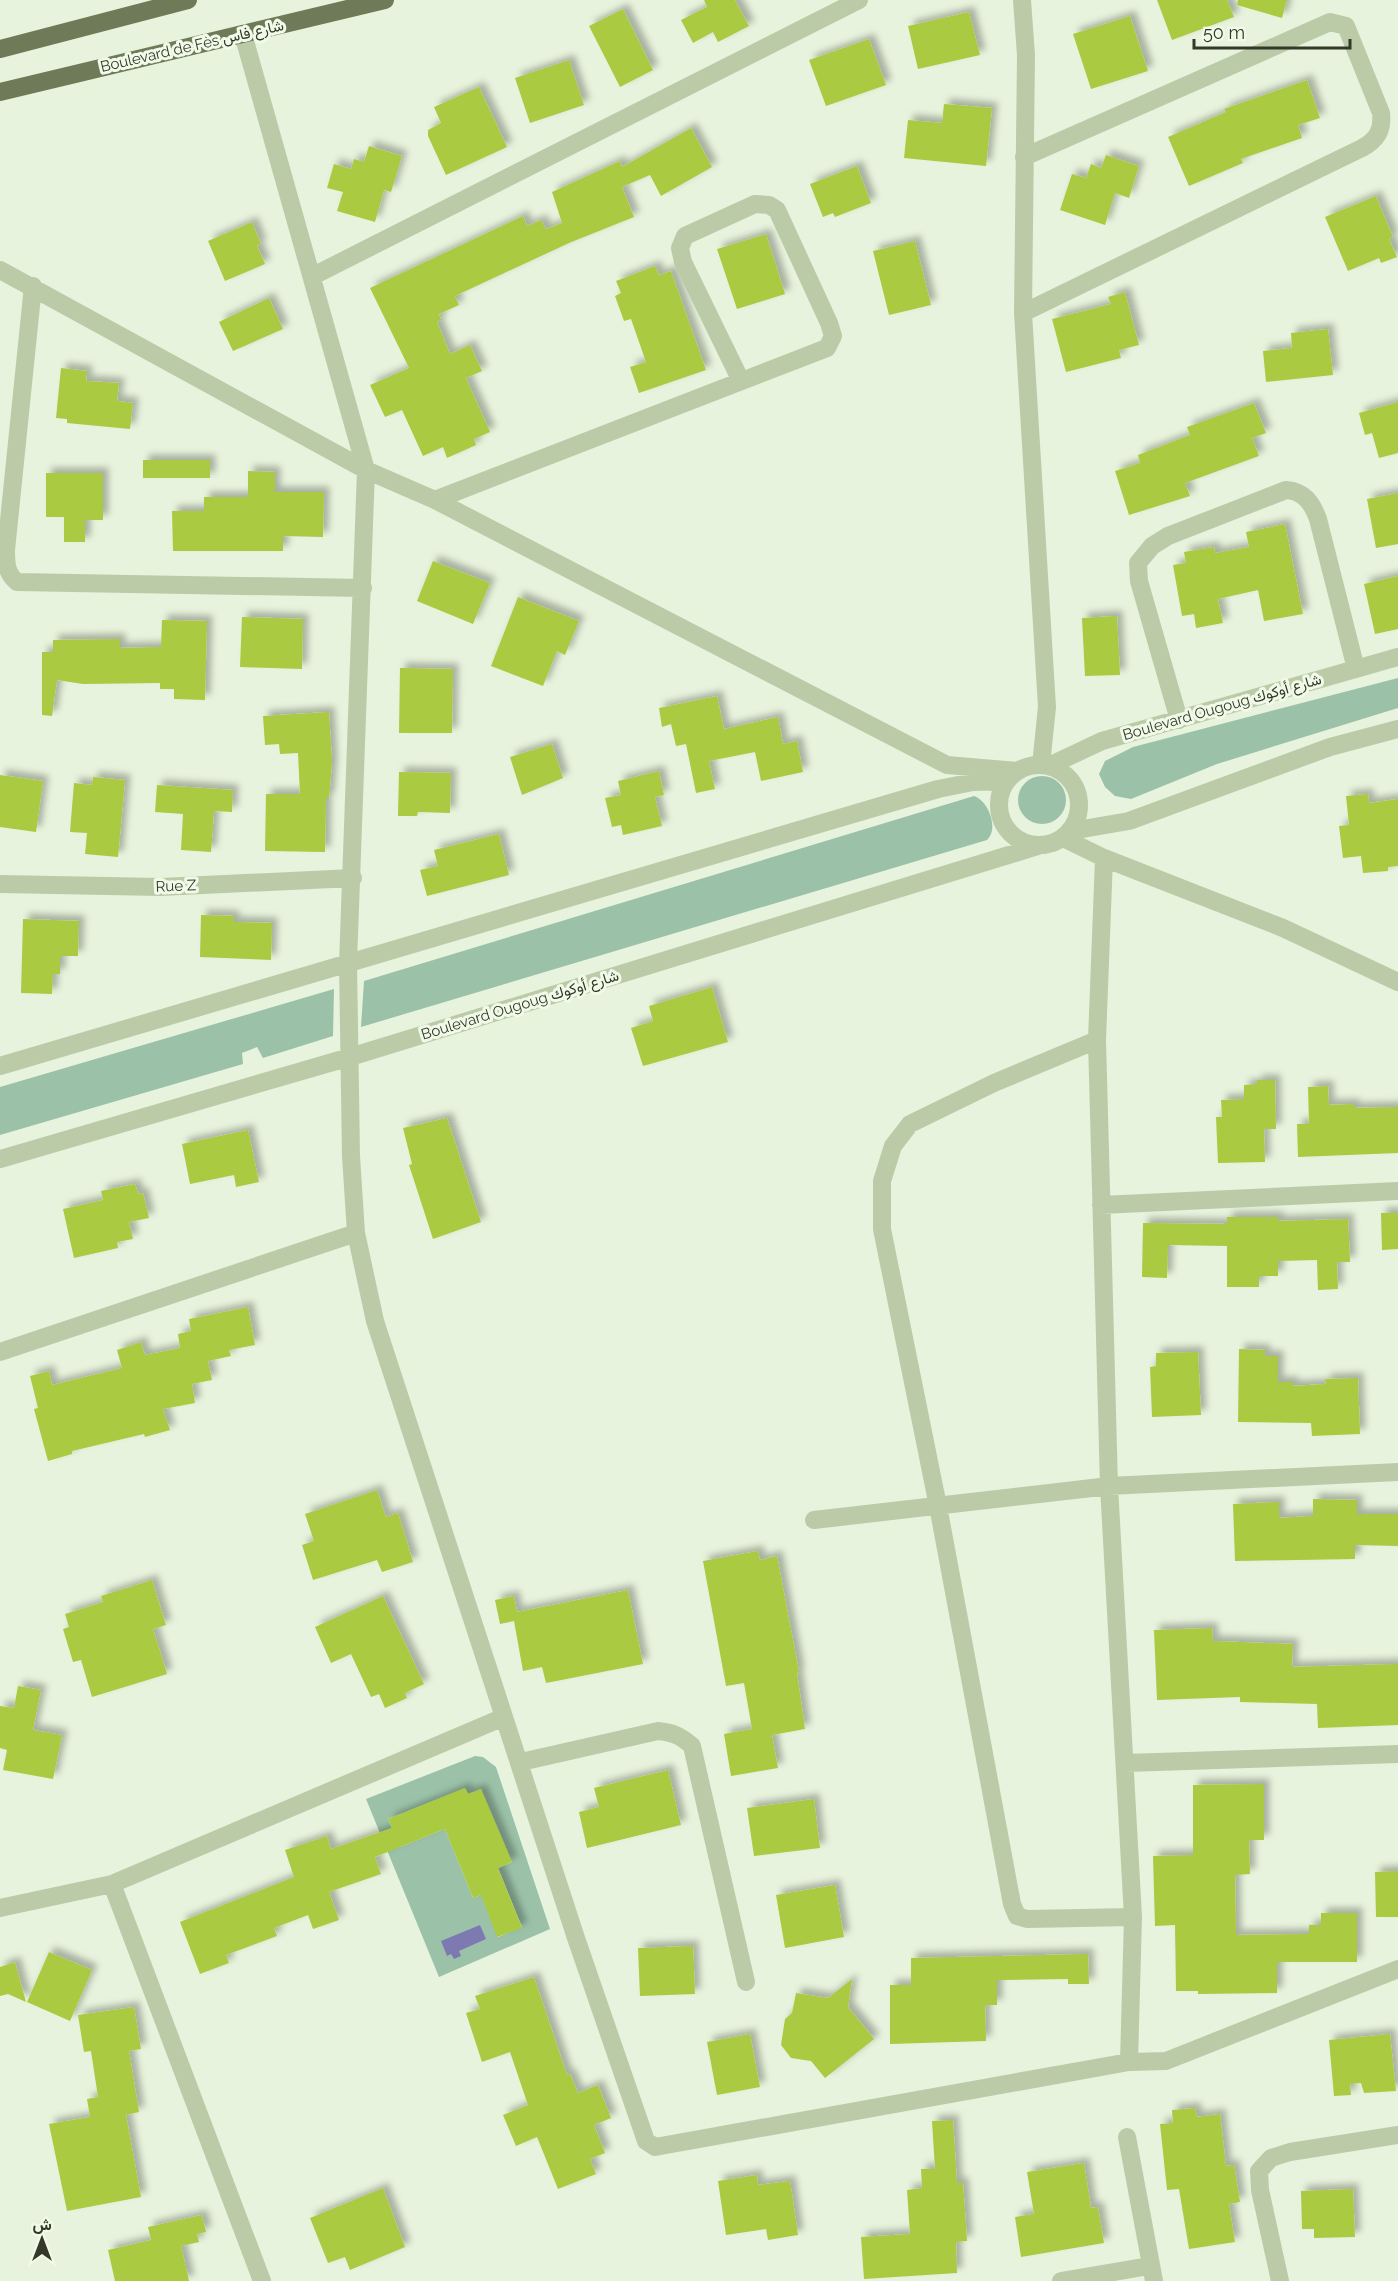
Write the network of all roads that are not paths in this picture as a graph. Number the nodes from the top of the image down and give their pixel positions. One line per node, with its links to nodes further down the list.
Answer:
1 (188, 0): 6 (main road)
2 (385, 0): 5 (main road, Boulevard de Fès شارع فاس)
3 (860, 0): 10 (street)
4 (1022, 0): 8 (street)
5 (243, 34): 7 (main road, Boulevard de Fès شارع فاس); 10 (street)
6 (0, 49)
7 (0, 92)
8 (1024, 157): 12 (street); 12 (street)
9 (0, 270): 11 (street)
10 (314, 276): 14 (street)
11 (33, 286): 14 (street); 16 (street)
12 (1023, 313): 21 (street)
13 (741, 381): 13 (street); 15 (street)
14 (366, 470): 15 (street); 16 (street)
15 (435, 500): 22 (street)
16 (363, 588): 26 (street)
17 (1398, 657): 18 (street, Boulevard Ougoug شارع أوكوك)
18 (1356, 669): 19 (street, Boulevard Ougoug شارع أوكوك); 19 (street)
19 (1179, 720): 21 (street, Boulevard Ougoug شارع أوكوك)
20 (1398, 729): 23 (street)
21 (1045, 765): 22 (street); 23 (street)
22 (1012, 776): 24 (street); 28 (street)
23 (1067, 834): 24 (street); 25 (street)
24 (1038, 846): 31 (street, Boulevard Ougoug شارع أوكوك)
25 (1104, 858): 29 (street); 30 (street)
26 (353, 878): 27 (street, Rue Z); 28 (street)
27 (0, 884)
28 (348, 963): 31 (street); 32 (street)
29 (1398, 982)
30 (1097, 1040): 35 (street); 40 (street)
31 (350, 1058): 33 (street, Boulevard Ougoug شارع أوكوك); 36 (street)
32 (0, 1066)
33 (0, 1158)
34 (1398, 1191): 35 (street)
35 (1101, 1205): 39 (street)
36 (357, 1233): 37 (street); 42 (street)
37 (0, 1353)
38 (1398, 1472): 39 (street)
39 (1109, 1486): 40 (street); 45 (street)
40 (938, 1506): 41 (street); 48 (street)
41 (814, 1520)
42 (504, 1717): 44 (street); 46 (street)
43 (1398, 1754): 45 (street)
44 (520, 1762): 50 (street); 51 (street)
45 (1126, 1763): 48 (street)
46 (112, 1884): 47 (street); 55 (street)
47 (0, 1908)
48 (1133, 1917): 51 (street)
49 (1398, 1969): 51 (street)
50 (746, 1982)
51 (1129, 2062)
52 (1398, 2134): 57 (street)
53 (1127, 2137): 54 (street)
54 (1151, 2273): 56 (street)
55 (262, 2281)
56 (1061, 2281)
57 (1280, 2281)

